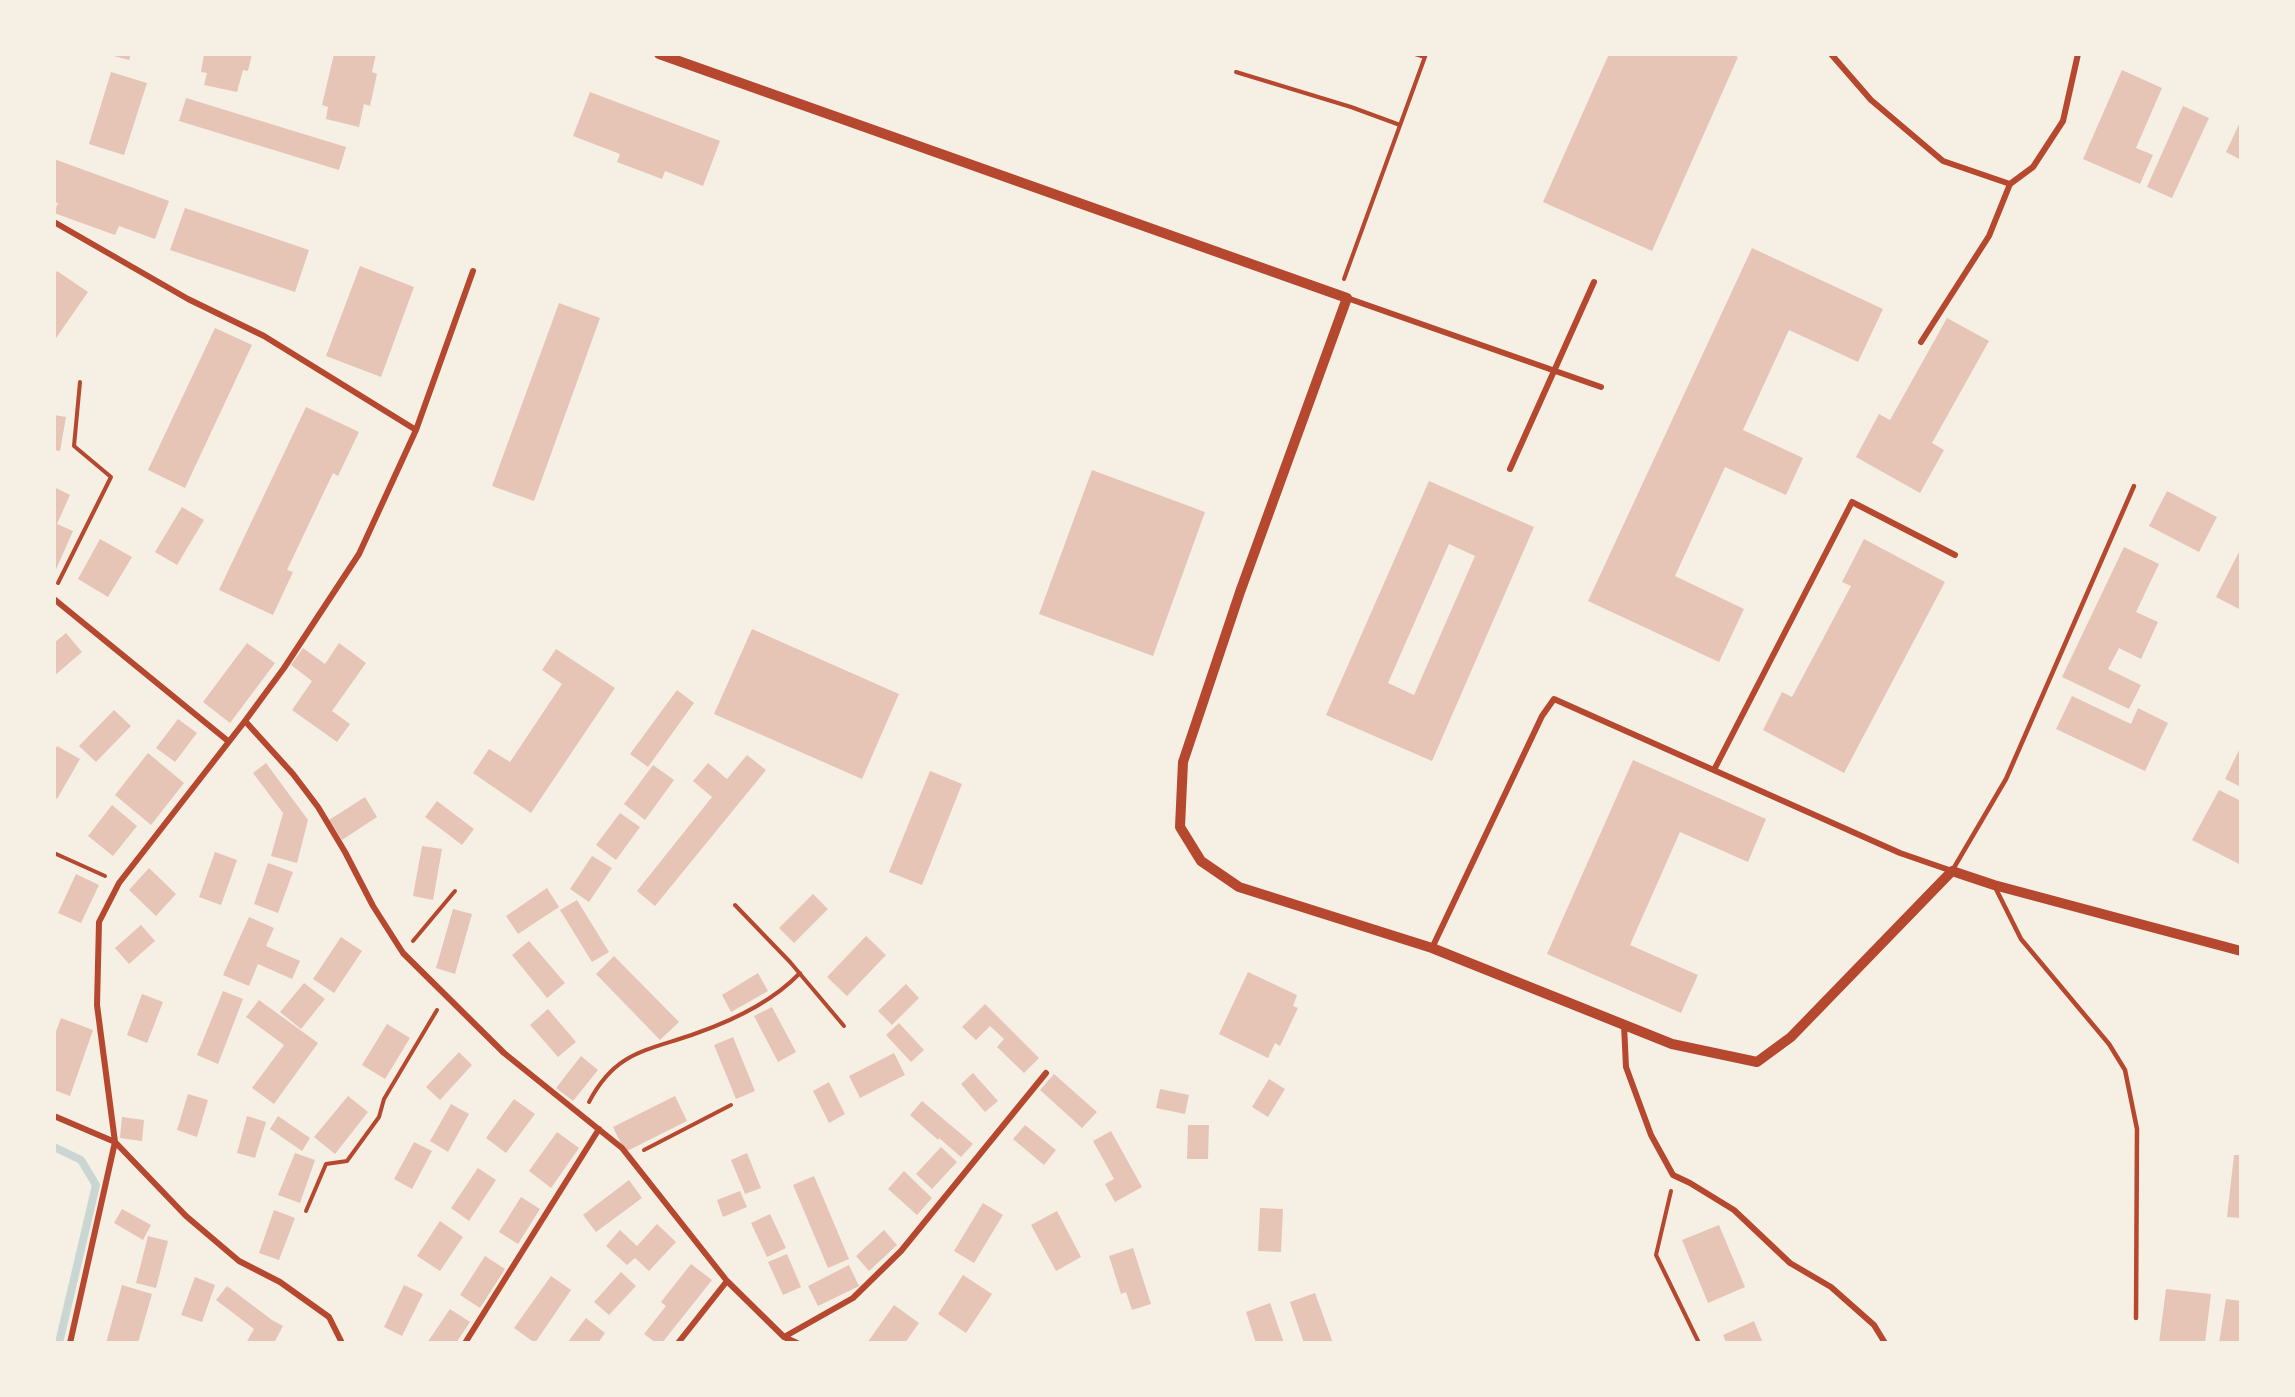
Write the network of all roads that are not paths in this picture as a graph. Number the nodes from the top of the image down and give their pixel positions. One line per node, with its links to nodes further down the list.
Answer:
1 (658, 54): 8 (street)
2 (1831, 54): 4 (street)
3 (2078, 54): 4 (street)
4 (2010, 184): 9 (street)
5 (54, 222): 12 (street)
6 (473, 271): 12 (street)
7 (1594, 282): 10 (street)
8 (1343, 297): 10 (street); 22 (street)
9 (1921, 342)
10 (1555, 371): 11 (street); 13 (street)
11 (1601, 387)
12 (416, 430): 17 (street)
13 (1510, 469)
14 (2134, 486): 20 (lane)
15 (1955, 555): 19 (street)
16 (54, 599): 18 (street)
17 (245, 721): 18 (street); 27 (street)
18 (228, 741): 28 (street)
19 (1714, 770): 20 (street); 22 (street)
20 (1952, 871): 21 (street); 24 (street)
21 (1994, 885): 23 (street); 30 (lane)
22 (1432, 948): 24 (street)
23 (2241, 951)
24 (1624, 1024): 37 (street)
25 (1046, 1073): 31 (street)
26 (54, 1116): 28 (street)
27 (599, 1129): 29 (street); 34 (street)
28 (115, 1142): 32 (street); 33 (street)
29 (727, 1281): 31 (street); 35 (street)
30 (2136, 1318)
31 (784, 1337): 36 (street)
32 (70, 1343)
33 (342, 1343)
34 (465, 1343)
35 (678, 1343)
36 (797, 1343)
37 (1886, 1343)

